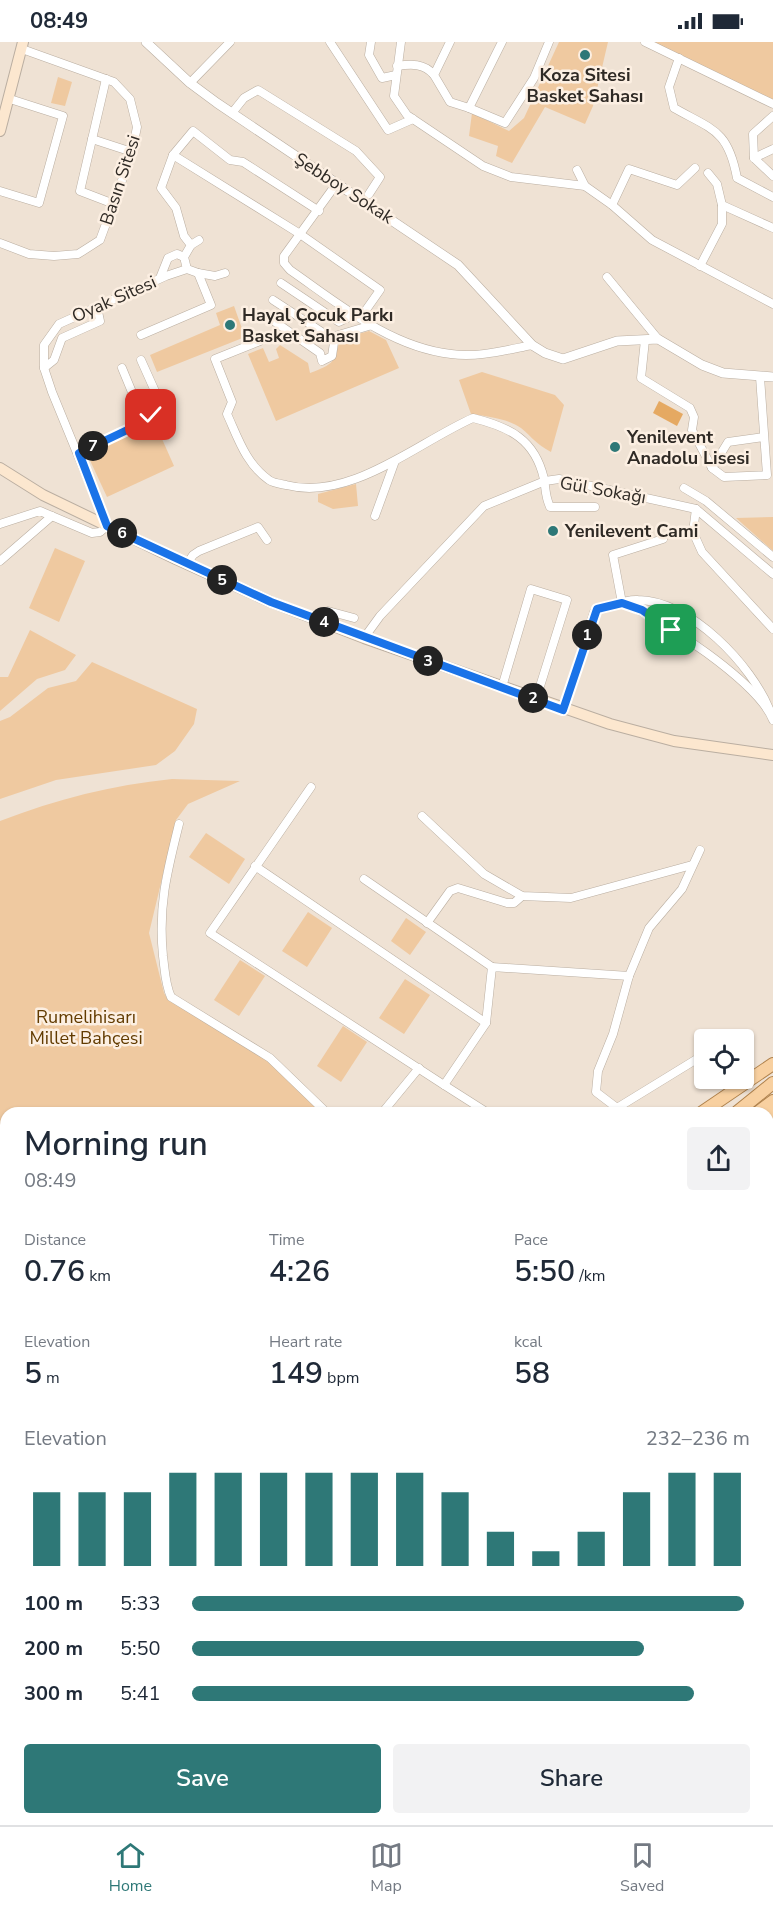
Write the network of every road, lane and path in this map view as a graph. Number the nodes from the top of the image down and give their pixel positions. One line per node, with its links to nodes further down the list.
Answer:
1 (146, 42): 11 (street, Şebboy Sokak)
2 (230, 42): 16 (street)
3 (330, 42): 22 (street)
4 (370, 42): 13 (street)
5 (401, 42): 13 (street)
6 (450, 42): 14 (street)
7 (502, 42): 19 (street)
8 (549, 42): 19 (street)
9 (645, 42): 12 (street)
10 (22, 46): 15 (street, Basın Sitesi); 17 (main road)
11 (158, 46): 16 (street, Şebboy Sokak)
12 (679, 58): 18 (street); 37 (street)
13 (396, 70): 14 (street); 22 (street)
14 (434, 75): 19 (street)
15 (106, 79): 24 (street); 26 (street, Basın Sitesi)
16 (190, 83): 20 (street, Şebboy Sokak)
17 (10, 99): 23 (main road); 35 (street)
18 (773, 104)
19 (469, 108)
20 (232, 113): 33 (street, Şebboy Sokak); 36 (street)
21 (773, 116): 28 (street)
22 (412, 119): 34 (street)
23 (0, 131)
24 (92, 139): 26 (street); 38 (street)
25 (773, 149): 28 (street)
26 (132, 152): 38 (street, Basın Sitesi)
27 (173, 155): 41 (street); 43 (street); 46 (street)
28 (754, 158): 32 (street)
29 (695, 168): 39 (street)
30 (577, 170): 34 (street)
31 (708, 173): 40 (street)
32 (773, 176)
33 (337, 183): 41 (street); 66 (street, Şebboy Sokak)
34 (585, 186): 39 (street)
35 (0, 191)
36 (369, 194)
37 (773, 197)
38 (114, 204): 45 (street, Basın Sitesi)
39 (612, 205): 48 (street)
40 (722, 205): 42 (street); 48 (street)
41 (319, 211): 43 (street)
42 (773, 228)
43 (300, 234): 59 (street); 59 (street)
44 (199, 240): 46 (street)
45 (0, 243)
46 (190, 245): 47 (street)
47 (184, 257): 49 (street); 53 (street)
48 (700, 266): 56 (street)
49 (187, 269): 50 (street); 53 (street, Oyak Sitesi)
50 (198, 273): 51 (street); 61 (street)
51 (225, 273)
52 (607, 277): 62 (street)
53 (160, 278): 57 (street, Oyak Sitesi)
54 (281, 283): 59 (street)
55 (273, 300): 63 (street)
56 (773, 304)
57 (97, 307): 68 (street, Oyak Sitesi); 68 (street)
58 (265, 315): 63 (street)
59 (359, 316): 60 (street)
60 (372, 325): 63 (street); 66 (street)
61 (141, 335)
62 (658, 339): 64 (street); 70 (street)
63 (334, 340)
64 (645, 340): 66 (street); 77 (street)
65 (260, 341): 75 (street)
66 (532, 345)
67 (141, 360): 72 (street)
68 (44, 368): 74 (street, Oyak Sitesi)
69 (122, 368): 72 (street)
70 (760, 377): 71 (street); 73 (street)
71 (773, 377)
72 (144, 422): 74 (street)
73 (764, 437): 77 (street); 77 (street)
74 (79, 453): 85 (street, Oyak Sitesi)
75 (395, 461): 78 (street); 83 (street)
76 (0, 468): 85 (main road)
77 (712, 468)
78 (544, 481): 80 (street); 81 (street, Gül Sokağı); 98 (street, Gül Sokağı)
79 (684, 488): 88 (street)
80 (595, 507)
81 (696, 509): 91 (street, Gül Sokağı); 97 (street)
82 (52, 516): 84 (street); 85 (street); 89 (street)
83 (375, 516)
84 (0, 524)
85 (107, 526): 90 (main road)
86 (663, 539): 92 (street)
87 (267, 540): 90 (street)
88 (773, 557)
89 (0, 561)
90 (187, 564): 96 (main road)
91 (773, 574)
92 (622, 603): 93 (street); 95 (street); 103 (street)
93 (671, 605): 95 (street); 99 (street)
94 (354, 618): 96 (street)
95 (658, 621): 100 (street)
96 (324, 622): 98 (main road)
97 (773, 629)
98 (364, 638): 101 (main road)
99 (720, 644): 100 (street); 104 (street)
100 (708, 654): 104 (street)
101 (502, 687): 102 (main road); 102 (street)
102 (536, 699): 103 (main road)
103 (563, 710): 106 (main road)
104 (770, 711): 105 (street)
105 (773, 720)
106 (773, 755)
107 (311, 787): 112 (street)
108 (422, 816): 114 (street)
109 (179, 824): 124 (street)
110 (700, 850): 111 (street)
111 (692, 865): 114 (street); 117 (street)
112 (255, 866): 118 (street); 121 (street)
113 (364, 879): 115 (street)
114 (522, 896): 115 (street)
115 (427, 923): 116 (street)
116 (492, 967): 117 (street); 118 (street)
117 (629, 976): 127 (street)
118 (486, 1023): 123 (street)
119 (694, 1061): 128 (street)
120 (773, 1064): 129 (main road)
121 (419, 1068): 123 (street); 125 (street)
122 (773, 1083): 130 (main road)
123 (444, 1085): 126 (street)
124 (321, 1107)
125 (386, 1107)
126 (479, 1107)
127 (614, 1107)
128 (618, 1107)
129 (710, 1107)
130 (743, 1107)

